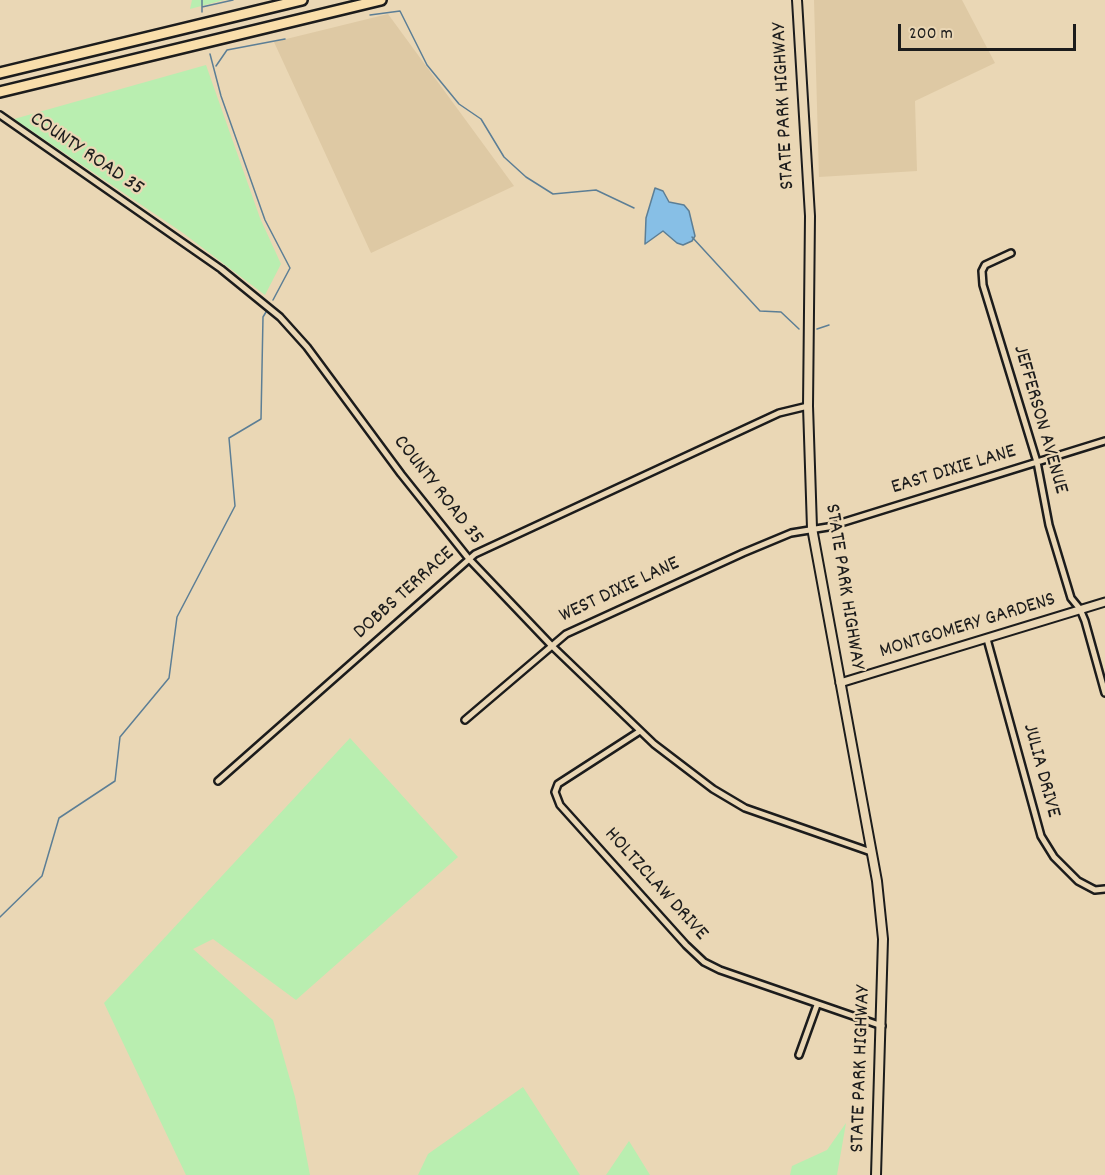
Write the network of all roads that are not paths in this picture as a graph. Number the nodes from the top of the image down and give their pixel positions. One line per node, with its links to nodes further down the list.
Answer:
1 (302, 0): 5 (highway)
2 (381, 0): 4 (highway)
3 (797, 0): 9 (main road, STATE PARK HIGHWAY)
4 (358, 3): 6 (highway)
5 (0, 73)
6 (0, 92)
7 (0, 115): 13 (street, COUNTY ROAD 35)
8 (1011, 253): 11 (street, JEFFERSON AVENUE)
9 (808, 406): 12 (main road, STATE PARK HIGHWAY); 13 (street, DOBBS TERRACE)
10 (1105, 441): 11 (street, EAST DIXIE LANE)
11 (1037, 462): 12 (street, EAST DIXIE LANE); 15 (street, JEFFERSON AVENUE)
12 (812, 528): 17 (street, WEST DIXIE LANE); 18 (main road, STATE PARK HIGHWAY)
13 (469, 559): 17 (street, COUNTY ROAD 35); 22 (street, DOBBS TERRACE)
14 (1105, 602): 15 (street, MONTGOMERY GARDENS)
15 (1080, 609): 16 (street, MONTGOMERY GARDENS); 19 (street, JEFFERSON AVENUE)
16 (987, 639): 18 (street, MONTGOMERY GARDENS); 24 (street, JULIA DRIVE)
17 (551, 645): 20 (street, WEST DIXIE LANE); 21 (street, COUNTY ROAD 35)
18 (840, 682): 23 (main road, STATE PARK HIGHWAY)
19 (1105, 693)
20 (465, 720)
21 (640, 731): 23 (street, COUNTY ROAD 35); 25 (street, HOLTZCLAW DRIVE)
22 (218, 781)
23 (871, 852): 26 (main road, STATE PARK HIGHWAY)
24 (1105, 889)
25 (817, 1005): 26 (street, HOLTZCLAW DRIVE); 27 (street)
26 (882, 1026): 28 (main road, STATE PARK HIGHWAY)
27 (799, 1055)
28 (876, 1175)

